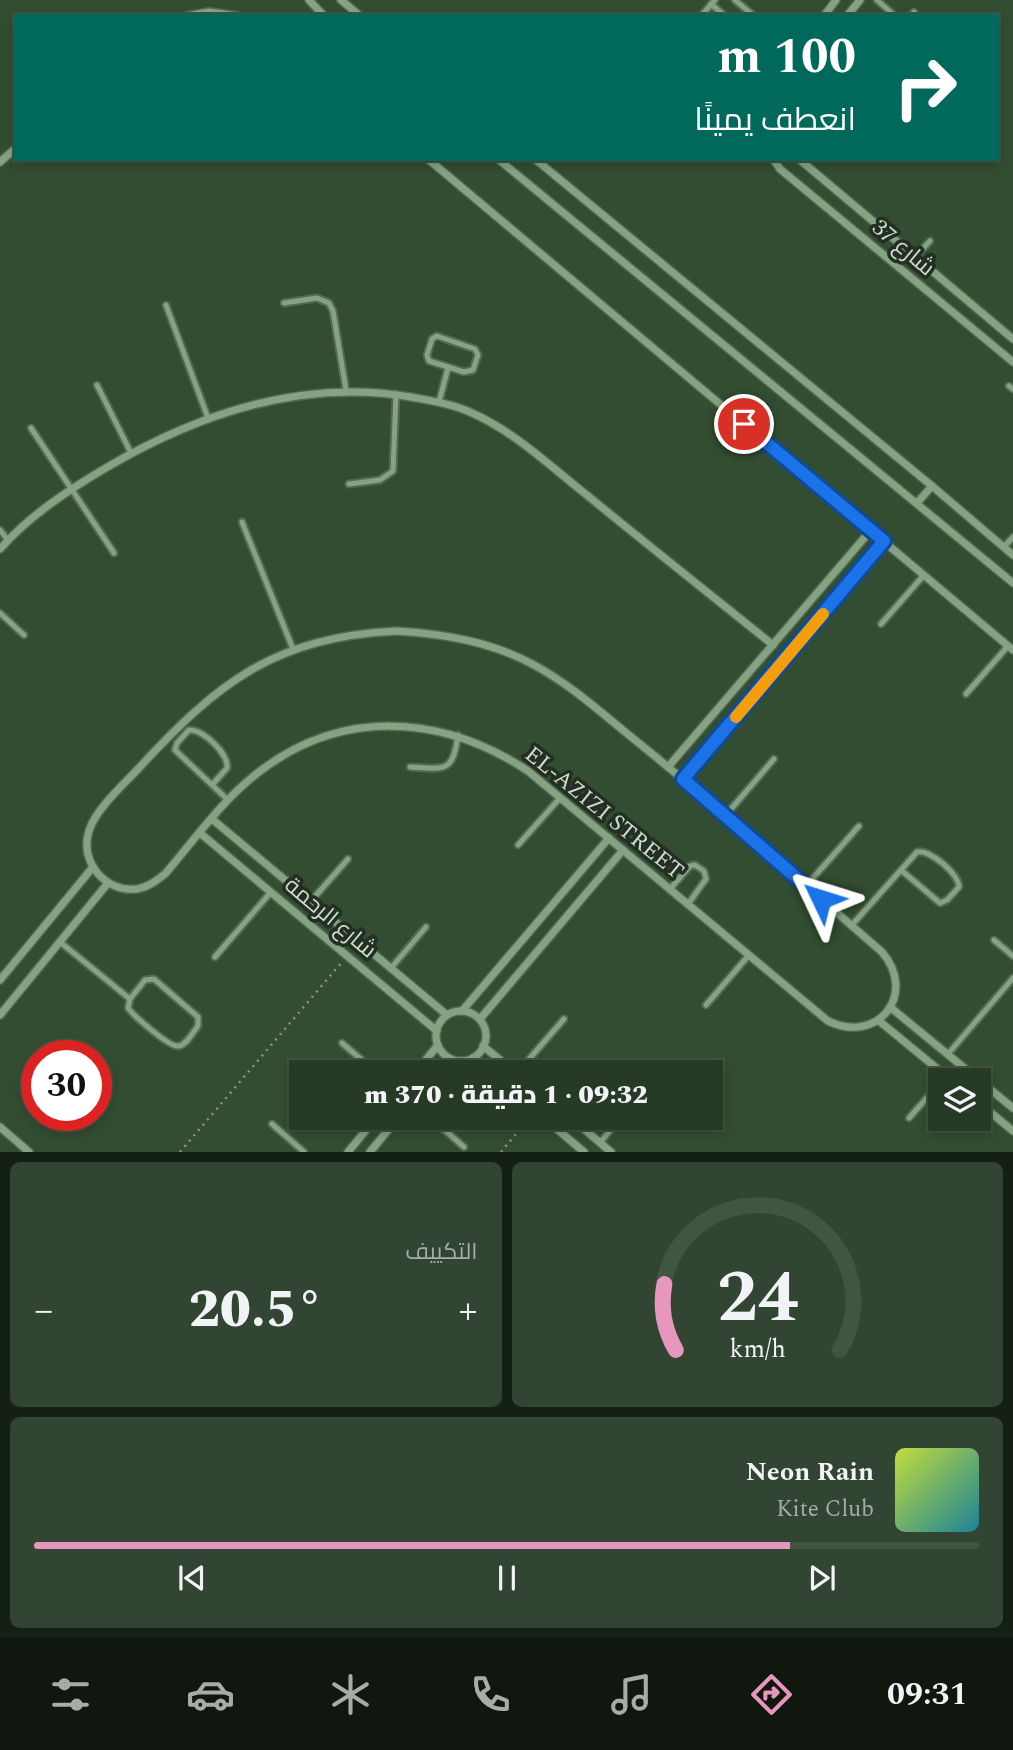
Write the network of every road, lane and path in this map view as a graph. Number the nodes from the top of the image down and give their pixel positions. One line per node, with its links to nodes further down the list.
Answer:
1 (309, 0): 8 (street)
2 (341, 0): 9 (street)
3 (735, 0): 10 (lane)
4 (860, 0): 11 (street)
5 (877, 0): 12 (lane)
6 (198, 14): 7 (street)
7 (224, 14)
8 (322, 14)
9 (358, 14)
10 (752, 14)
11 (852, 14)
12 (893, 14)
13 (14, 150): 19 (street)
14 (430, 161): 42 (street)
15 (500, 161): 39 (street)
16 (537, 161): 37 (street)
17 (774, 161): 23 (street, شارع 37)
18 (801, 161): 21 (street, شارع 37)
19 (0, 162)
20 (930, 241): 21 (lane)
21 (915, 257): 22 (street, شارع 37)
22 (934, 273): 23 (street); 26 (street, شارع 37)
23 (922, 287): 27 (street, شارع 37)
24 (284, 303): 30 (lane)
25 (166, 305): 33 (lane)
26 (1013, 339)
27 (1013, 362)
28 (448, 368): 28 (lane); 32 (lane)
29 (97, 385): 35 (lane)
30 (346, 390): 31 (street); 33 (street)
31 (396, 394): 32 (street); 36 (lane)
32 (439, 402): 55 (street)
33 (208, 418): 35 (street)
34 (31, 428): 38 (lane)
35 (131, 453): 38 (street)
36 (349, 484)
37 (932, 486): 39 (street); 46 (street)
38 (70, 489): 44 (street); 48 (lane)
39 (917, 503): 51 (street)
40 (242, 522): 57 (lane)
41 (0, 530): 44 (lane)
42 (871, 530): 45 (street); 55 (street)
43 (1013, 537): 46 (lane)
44 (8, 540): 47 (street)
45 (884, 541): 50 (street); 63 (street)
46 (1004, 547): 49 (street)
47 (0, 549)
48 (114, 554)
49 (1013, 555)
50 (924, 575): 53 (lane); 56 (street)
51 (1013, 583)
52 (0, 613): 54 (lane)
53 (881, 624)
54 (24, 635)
55 (773, 645): 62 (street)
56 (1011, 648): 58 (lane)
57 (293, 649): 62 (street); 75 (street)
58 (966, 694)
59 (458, 736): 61 (lane); 65 (street, EL-AZIZI STREET); 66 (street, EL-AZIZI STREET)
60 (774, 758): 67 (lane)
61 (410, 767)
62 (668, 767): 63 (street)
63 (683, 779): 67 (street)
64 (212, 785): 64 (lane); 66 (lane)
65 (560, 798): 71 (street, EL-AZIZI STREET); 72 (lane)
66 (228, 800): 68 (street, EL-AZIZI STREET)
67 (725, 816): 78 (street)
68 (212, 819): 70 (street, EL-AZIZI STREET); 81 (street, شارع الرحمة)
69 (859, 826): 78 (lane)
70 (200, 833): 77 (street, EL-AZIZI STREET); 80 (street, شارع الرحمة)
71 (608, 838): 73 (street, EL-AZIZI STREET); 97 (street)
72 (518, 845)
73 (623, 850): 79 (street, EL-AZIZI STREET); 100 (street)
74 (348, 859): 81 (lane)
75 (93, 867): 77 (street); 93 (street)
76 (901, 870): 76 (lane); 83 (lane)
77 (108, 883): 86 (street)
78 (806, 886): 83 (street)
79 (670, 889): 82 (street, EL-AZIZI STREET); 82 (lane)
80 (271, 892): 88 (street, شارع الرحمة); 90 (lane)
81 (311, 901): 91 (street, شارع الرحمة)
82 (688, 904): 87 (street, EL-AZIZI STREET)
83 (852, 926): 96 (street)
84 (426, 927): 91 (lane)
85 (995, 940): 89 (lane)
86 (60, 942): 94 (lane); 98 (street)
87 (749, 955): 95 (lane); 102 (street, EL-AZIZI STREET)
88 (347, 956): 103 (street, شارع الرحمة); 133 (path)
89 (1013, 956)
90 (215, 957)
91 (391, 968): 99 (street, شارع الرحمة)
92 (1013, 978): 107 (lane)
93 (0, 980)
94 (130, 999): 94 (lane)
95 (706, 1005)
96 (890, 1007): 102 (street); 107 (street)
97 (462, 1011): 99 (street); 100 (street)
98 (0, 1015)
99 (447, 1015): 103 (street)
100 (480, 1019): 106 (street)
101 (564, 1019): 114 (lane)
102 (878, 1020): 115 (street)
103 (437, 1031): 105 (street)
104 (342, 1043): 110 (lane)
105 (438, 1045): 108 (street); 111 (street)
106 (483, 1046): 109 (street); 113 (street)
107 (948, 1054): 117 (street)
108 (449, 1058): 109 (street)
109 (473, 1058): 112 (street)
110 (362, 1060)
111 (426, 1060)
112 (475, 1060)
113 (500, 1060)
114 (528, 1060)
115 (933, 1068)
116 (928, 1097): 119 (lane)
117 (1013, 1108)
118 (991, 1113): 129 (street)
119 (909, 1118)
120 (272, 1124): 134 (lane)
121 (0, 1127): 132 (street)
122 (366, 1130): 135 (street)
123 (388, 1130): 136 (street)
124 (445, 1130): 131 (lane)
125 (519, 1130): 137 (path)
126 (558, 1130): 138 (street)
127 (584, 1130): 130 (street)
128 (610, 1130): 130 (lane)
129 (1013, 1131)
130 (600, 1143): 139 (street)
131 (464, 1147)
132 (29, 1152)
133 (180, 1152)
134 (304, 1152)
135 (348, 1152)
136 (370, 1152)
137 (501, 1152)
138 (584, 1152)
139 (611, 1152)

